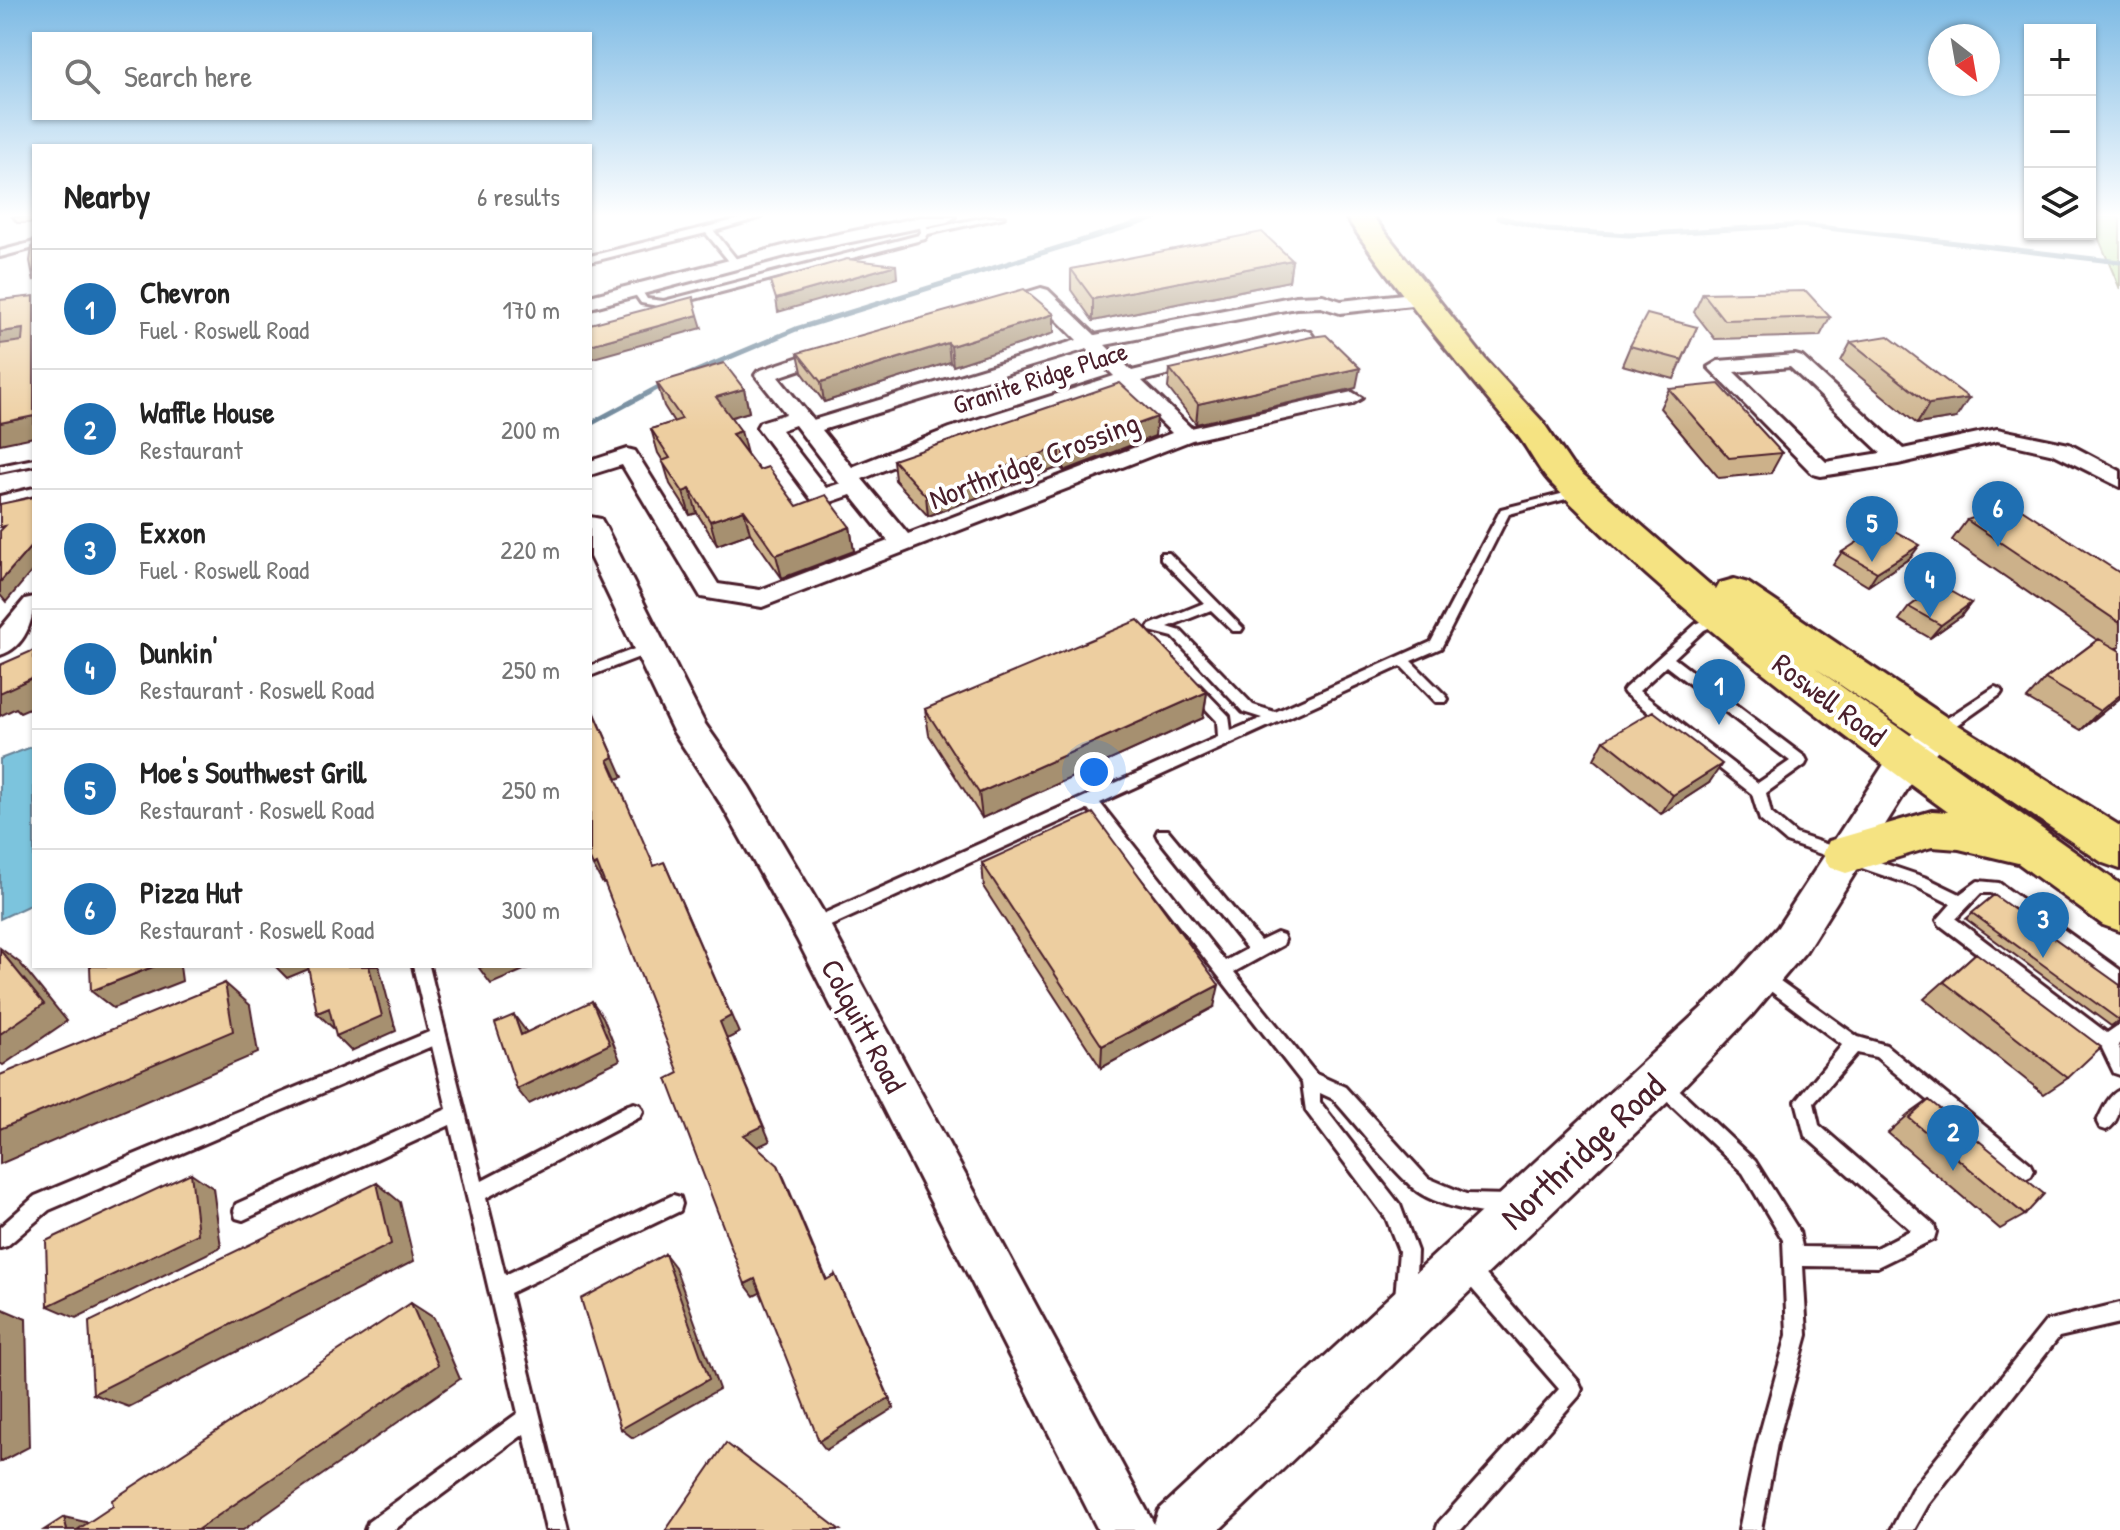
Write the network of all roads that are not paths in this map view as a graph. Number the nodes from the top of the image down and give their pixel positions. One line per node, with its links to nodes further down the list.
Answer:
1 (643, 288): 4 (street)
2 (724, 288): 4 (lane)
3 (1413, 288): 5 (main road, Roswell Road)
4 (637, 290): 6 (street)
5 (1416, 292): 9 (street); 14 (main road, Roswell Road)
6 (592, 301)
7 (986, 311): 9 (street, Granite Ridge Place)
8 (1303, 336): 11 (street, Granite Ridge Place)
9 (1091, 342): 11 (street, Northridge Crossing); 13 (street)
10 (855, 345): 13 (street, Northridge Crossing)
11 (1125, 378): 15 (street, Northridge Crossing); 21 (street, Granite Ridge Place)
12 (1352, 398): 15 (street, Northridge Crossing)
13 (803, 423): 21 (street, Northridge Crossing); 21 (street)
14 (1530, 428): 23 (main road, Roswell Road); 44 (main road, Roswell Road)
15 (1186, 435): 26 (street, Northridge Crossing)
16 (1898, 457): 16 (street); 20 (street)
17 (32, 462): 19 (lane)
18 (592, 467): 26 (street, Northridge Crossing)
19 (0, 469)
20 (2120, 480)
21 (850, 482): 26 (street, Northridge Crossing)
22 (32, 492): 24 (lane)
23 (1582, 492): 30 (main road, Roswell Road); 37 (lane)
24 (0, 500)
25 (592, 530): 35 (street, Colquitt Road)
26 (903, 544)
27 (1165, 556): 28 (lane)
28 (1213, 604): 31 (lane); 32 (lane)
29 (32, 607): 34 (street)
30 (1722, 617): 36 (lane); 44 (main road, Roswell Road)
31 (1154, 628): 33 (lane); 42 (lane)
32 (1237, 628)
33 (1153, 644)
34 (0, 646)
35 (650, 648): 38 (lane); 53 (street, Colquitt Road)
36 (1665, 658): 45 (lane); 45 (lane)
37 (1402, 660): 41 (lane); 42 (lane)
38 (592, 670)
39 (1184, 676): 43 (lane)
40 (1995, 692): 44 (lane)
41 (1441, 699)
42 (1275, 717): 43 (lane)
43 (1225, 740): 46 (lane)
44 (1922, 745): 48 (main road, Roswell Road); 49 (street, Northridge Road); 50 (main road, Roswell Road)
45 (1758, 791): 49 (lane)
46 (1090, 801): 53 (lane); 57 (lane)
47 (1163, 834): 55 (lane)
48 (2120, 850)
49 (1846, 854): 50 (main road); 51 (lane); 58 (street, Northridge Road)
50 (2052, 862): 52 (main road, Roswell Road)
51 (1962, 902): 59 (lane); 61 (lane)
52 (2119, 918)
53 (811, 927): 84 (street, Colquitt Road)
54 (1277, 940): 55 (lane)
55 (1258, 950): 57 (lane)
56 (421, 968): 60 (lane)
57 (1223, 970): 64 (lane)
58 (1761, 975): 62 (lane); 65 (street, Northridge Road)
59 (2120, 979)
60 (438, 1036): 68 (lane); 75 (lane)
61 (2114, 1038): 63 (lane)
62 (1854, 1044): 70 (lane); 76 (lane)
63 (2120, 1067)
64 (1310, 1080): 73 (lane); 80 (lane)
65 (1658, 1081): 73 (street, Northridge Road); 76 (lane)
66 (2120, 1098): 69 (lane)
67 (634, 1111): 71 (lane)
68 (457, 1113): 71 (lane); 74 (lane)
69 (2106, 1122)
70 (2025, 1170)
71 (476, 1194): 78 (lane)
72 (673, 1204): 78 (lane)
73 (1524, 1204): 77 (street, Northridge Road)
74 (243, 1211)
75 (0, 1239)
76 (1793, 1256): 87 (lane)
77 (1462, 1262): 80 (street, Northridge Road); 86 (lane)
78 (499, 1288): 81 (lane)
79 (2120, 1313): 88 (lane)
80 (1404, 1317): 85 (street, Northridge Road)
81 (530, 1417): 82 (lane); 83 (lane)
82 (376, 1530)
83 (557, 1530)
84 (1128, 1530)
85 (1179, 1530)
86 (1447, 1530)
87 (1750, 1530)
88 (1902, 1530)

